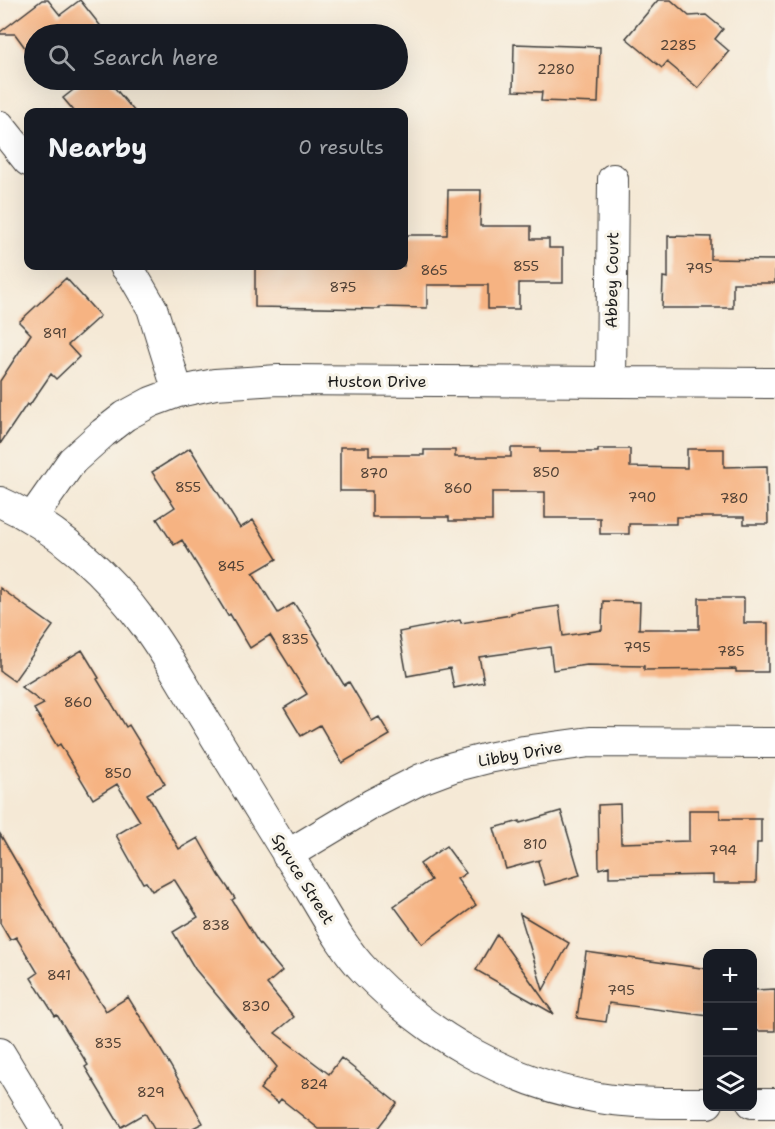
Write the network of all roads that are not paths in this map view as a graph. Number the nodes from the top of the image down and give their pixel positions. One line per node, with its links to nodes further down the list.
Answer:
1 (0, 126): 2 (street)
2 (24, 156)
3 (613, 179): 5 (street, Abbey Court)
4 (128, 270): 7 (street)
5 (611, 382): 6 (street, Huston Drive); 7 (street, Huston Drive)
6 (775, 383)
7 (178, 392): 9 (street, Huston Drive)
8 (0, 502): 9 (street, Spruce Street)
9 (32, 518): 11 (street, Spruce Street)
10 (775, 743): 11 (street, Libby Drive)
11 (287, 855): 13 (street, Spruce Street)
12 (0, 1053): 16 (street)
13 (703, 1103)
14 (757, 1103): 15 (street)
15 (775, 1103)
16 (46, 1129)

